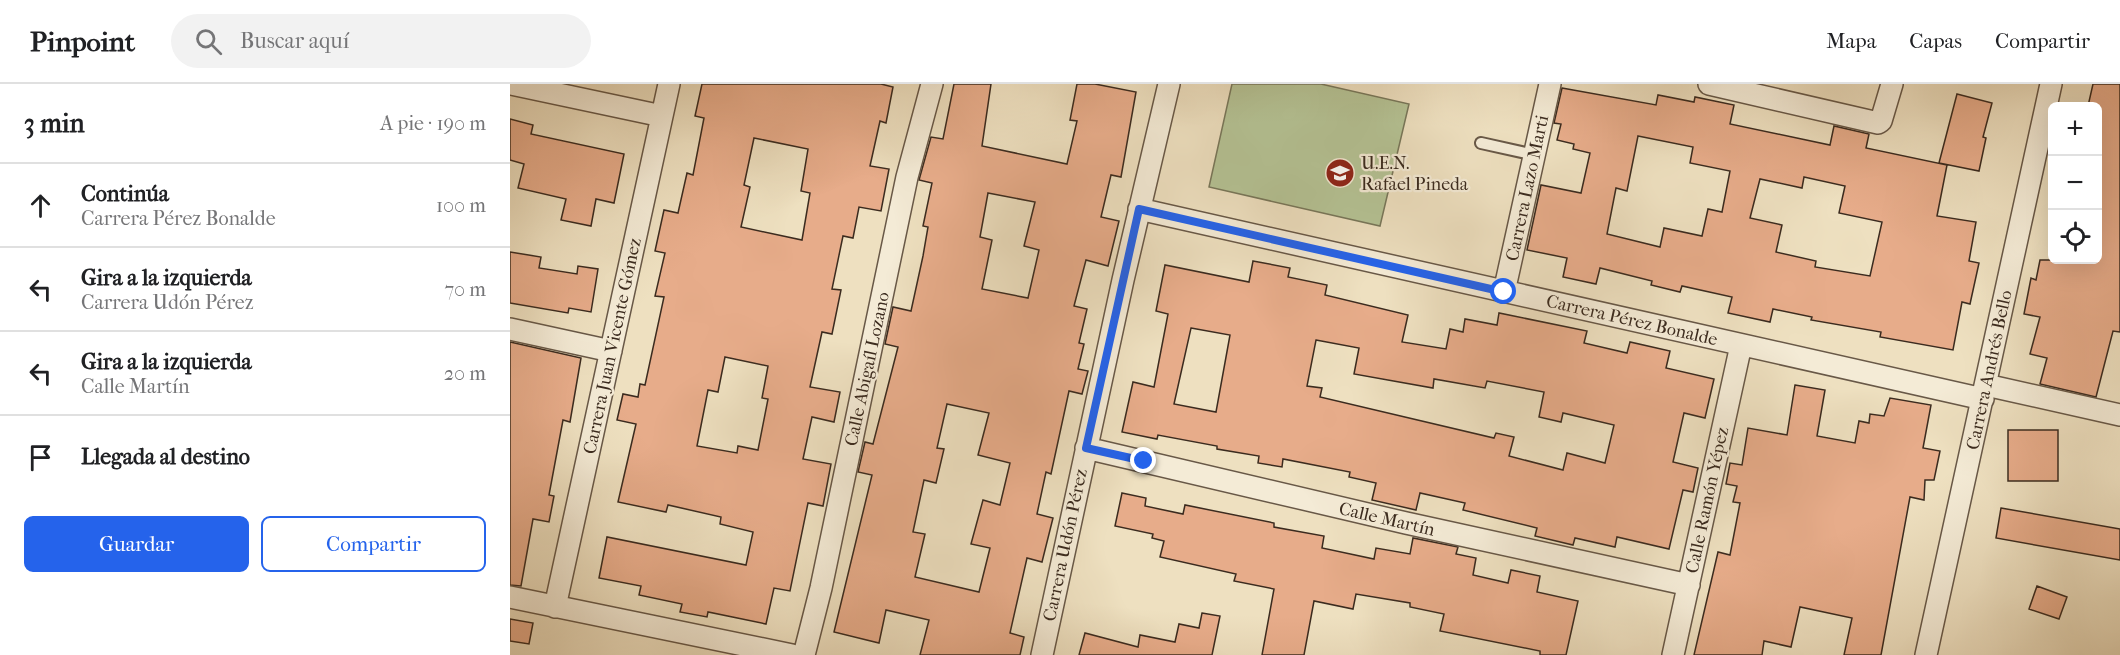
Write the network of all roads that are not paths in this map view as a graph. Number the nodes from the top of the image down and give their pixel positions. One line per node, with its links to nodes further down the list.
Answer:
1 (511, 84): 10 (street)
2 (669, 84): 10 (street, Carrera Juan Vicente Gómez)
3 (932, 84): 25 (street, Calle Abigaíl Lozano)
4 (1169, 84): 13 (street, Carrera Udón Pérez)
5 (1550, 84): 12 (street, Carrera Lazo Marti)
6 (1709, 84): 9 (street)
7 (1892, 84): 9 (street)
8 (2051, 84): 18 (street, Carrera Andrés Bello)
9 (1791, 93)
10 (662, 116): 17 (street, Carrera Juan Vicente Gómez)
11 (1481, 143): 12 (lane)
12 (1535, 155): 14 (street, Carrera Lazo Marti)
13 (1139, 209): 14 (street, Carrera Pérez Bonalde); 20 (street, Carrera Udón Pérez)
14 (1504, 292): 16 (street, Carrera Pérez Bonalde)
15 (510, 329): 17 (street)
16 (1742, 345): 18 (street, Carrera Pérez Bonalde); 21 (street, Calle Ramón Yépez)
17 (611, 351): 23 (street, Carrera Juan Vicente Gómez)
18 (1985, 392): 19 (street, Carrera Pérez Bonalde); 28 (street, Carrera Andrés Bello)
19 (2120, 414)
20 (1086, 448): 21 (street, Calle Martín); 26 (street, Carrera Udón Pérez)
21 (1689, 585): 27 (street, Calle Ramón Yépez)
22 (510, 597): 23 (street)
23 (555, 607): 24 (street)
24 (792, 655)
25 (804, 655)
26 (1041, 655)
27 (1673, 655)
28 (1926, 655)

